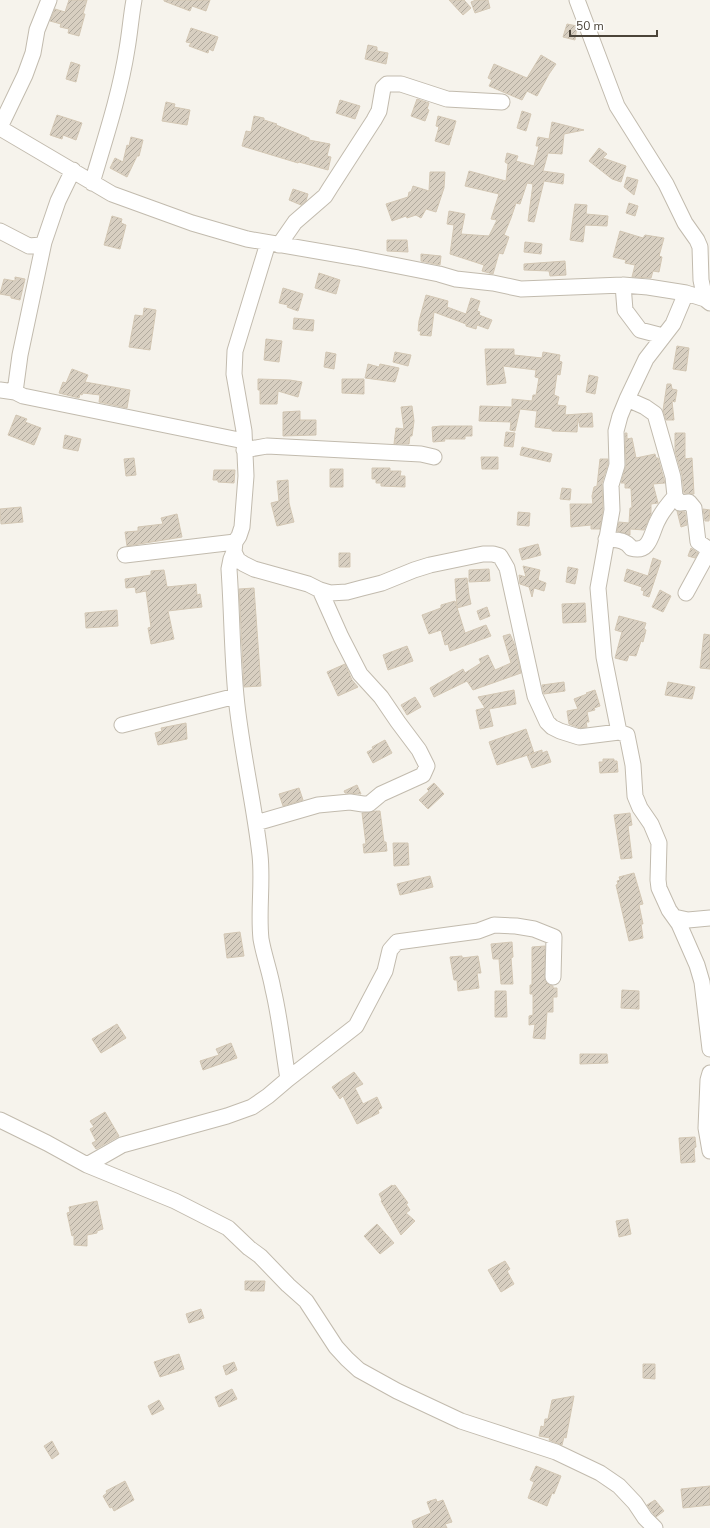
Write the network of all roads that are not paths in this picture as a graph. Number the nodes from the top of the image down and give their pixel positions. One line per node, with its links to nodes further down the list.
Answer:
1 (49, 0): 5 (street)
2 (134, 0): 7 (street)
3 (577, 0): 13 (street)
4 (502, 102): 10 (street)
5 (0, 128): 6 (street)
6 (73, 170): 7 (street); 9 (street)
7 (92, 183): 10 (street)
8 (0, 231): 9 (street)
9 (44, 242): 15 (street)
10 (274, 244): 11 (street); 17 (street)
11 (623, 285): 12 (street); 14 (street)
12 (686, 293): 13 (street); 14 (street)
13 (708, 301)
14 (663, 336): 16 (street)
15 (7, 391): 17 (street)
16 (627, 399): 19 (street); 20 (street)
17 (244, 446): 18 (street); 21 (street)
18 (434, 457)
19 (675, 496): 20 (street); 22 (street)
20 (606, 539): 28 (street)
21 (235, 547): 23 (street); 24 (street); 26 (street)
22 (709, 550): 25 (street)
23 (125, 555)
24 (320, 590): 28 (street); 29 (street)
25 (686, 593)
26 (236, 696): 27 (street); 29 (street)
27 (122, 725)
28 (619, 732): 30 (street)
29 (256, 823): 35 (street)
30 (674, 917): 31 (street); 33 (street)
31 (710, 918)
32 (553, 977): 35 (street)
33 (710, 1049)
34 (710, 1073): 37 (street)
35 (288, 1078): 38 (street)
36 (0, 1120): 38 (street)
37 (710, 1151)
38 (87, 1165): 39 (street)
39 (654, 1528)

